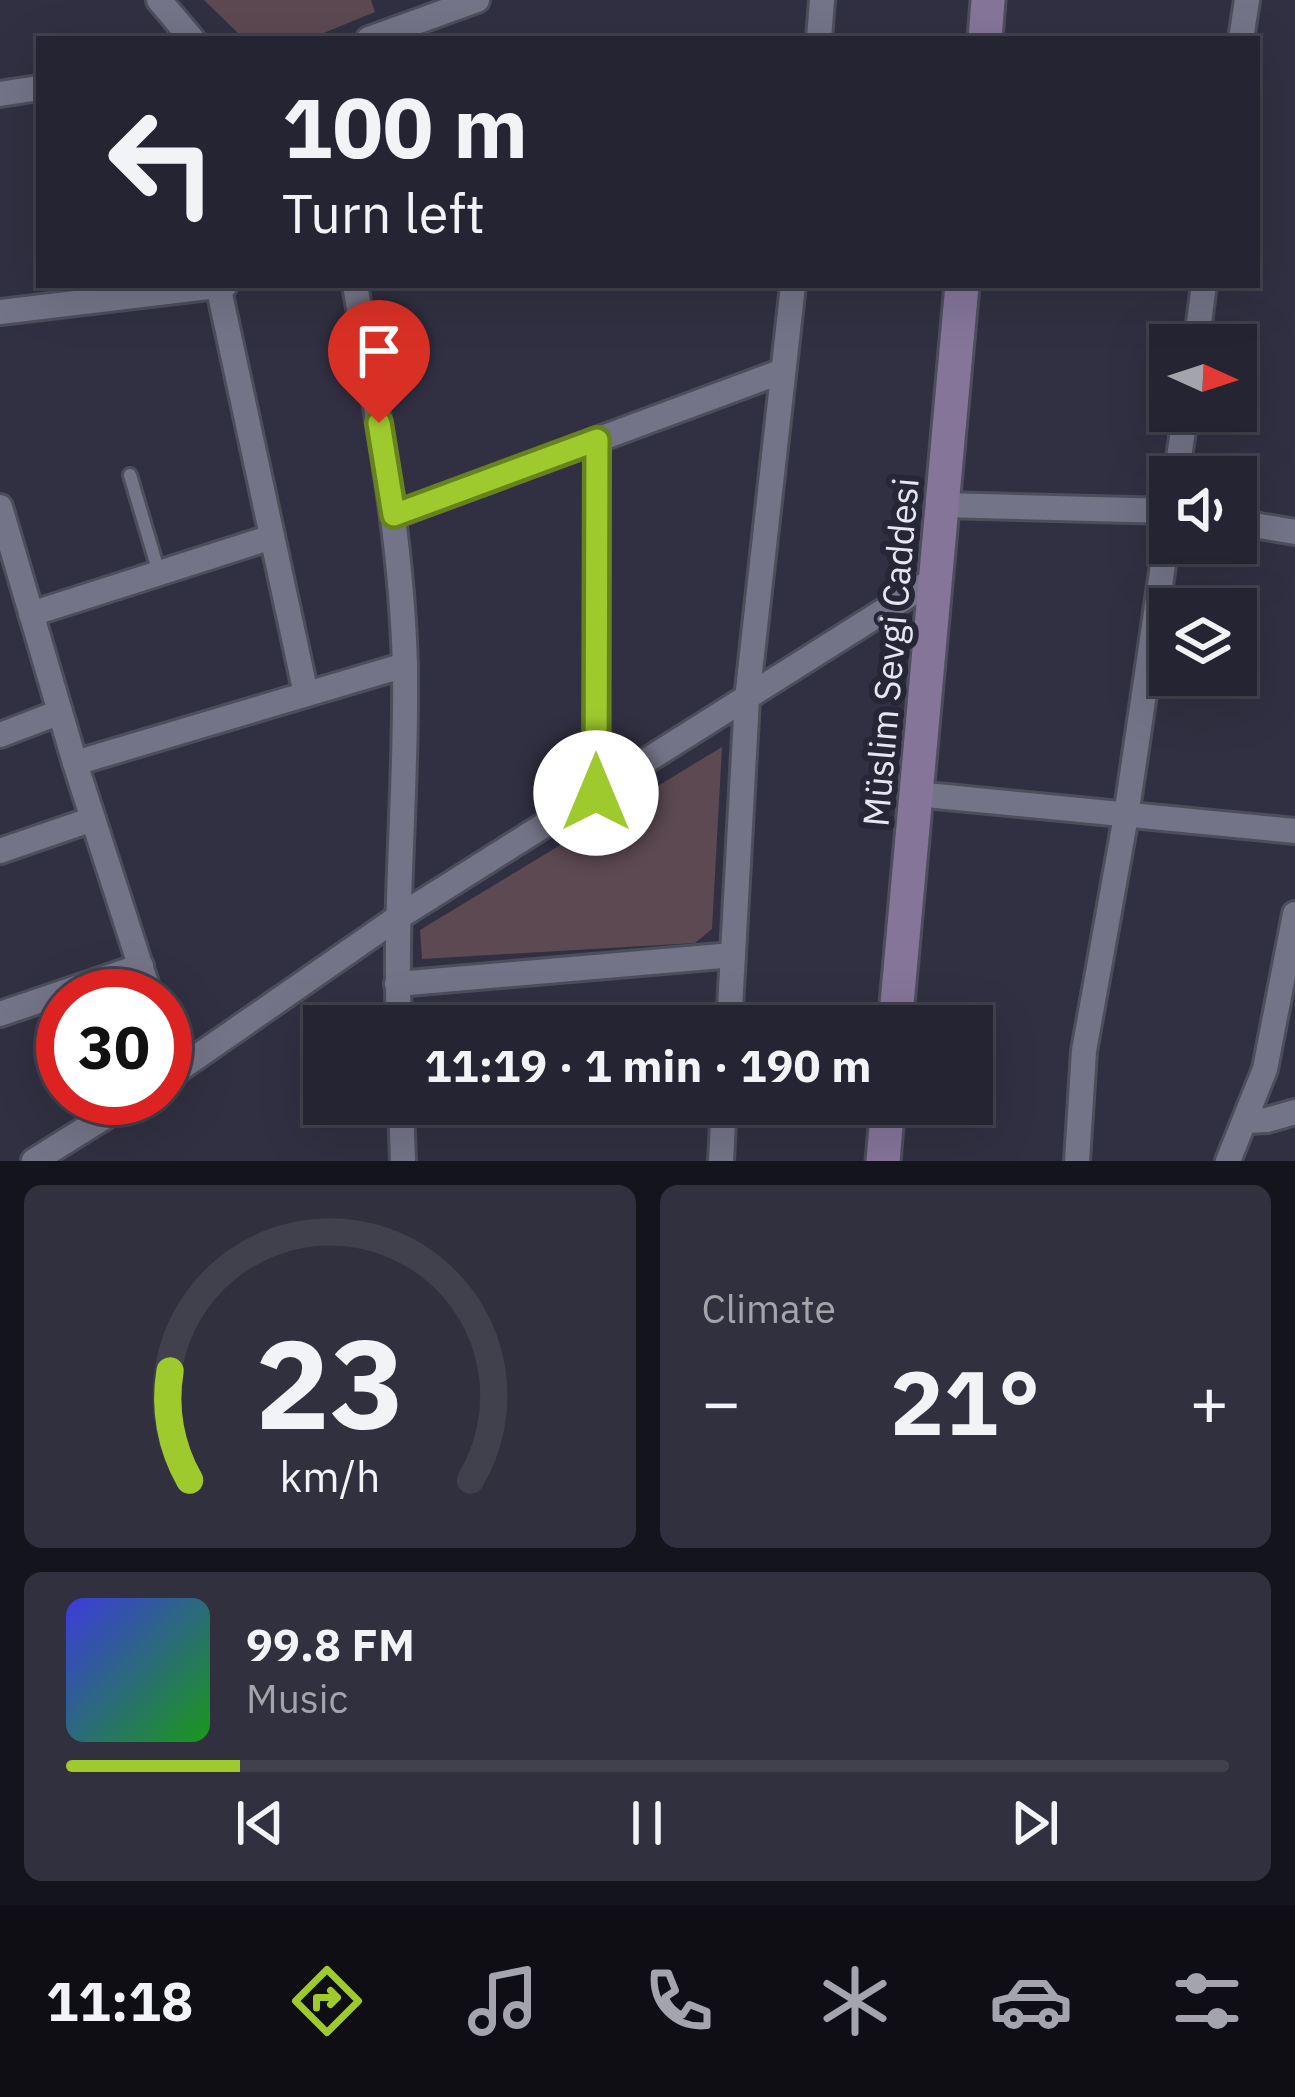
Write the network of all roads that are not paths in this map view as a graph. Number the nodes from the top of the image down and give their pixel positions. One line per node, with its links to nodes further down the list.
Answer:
1 (159, 0): 5 (street)
2 (476, 0): 6 (street)
3 (822, 0): 7 (street)
4 (1246, 0): 8 (street)
5 (189, 36)
6 (377, 36)
7 (819, 36)
8 (1241, 36)
9 (36, 88): 10 (street)
10 (0, 94)
11 (197, 288): 17 (street)
12 (223, 288): 28 (street)
13 (356, 288): 25 (street)
14 (793, 288): 19 (street)
15 (962, 288): 22 (street, Müslim Sevgi Caddesi)
16 (1204, 288): 18 (street)
17 (0, 312)
18 (1199, 324)
19 (783, 371): 20 (street); 36 (street)
20 (597, 440): 25 (street); 40 (street)
21 (130, 475): 30 (lane)
22 (942, 505): 24 (street); 31 (street, Müslim Sevgi Caddesi)
23 (0, 507): 32 (street)
24 (1149, 513)
25 (394, 515): 34 (street)
26 (1257, 526): 27 (street)
27 (1295, 532)
28 (272, 537): 30 (street); 35 (street)
29 (1163, 564): 42 (street)
30 (159, 573): 33 (street)
31 (936, 578): 36 (street); 41 (street, Müslim Sevgi Caddesi)
32 (11, 587): 33 (street)
33 (32, 614): 37 (street)
34 (405, 665): 35 (street); 47 (street)
35 (306, 694): 39 (street)
36 (747, 699): 40 (street); 48 (street)
37 (60, 712): 38 (street); 39 (street)
38 (0, 735)
39 (75, 763): 43 (street)
40 (596, 793): 47 (street)
41 (916, 794): 42 (street); 54 (street, Müslim Sevgi Caddesi)
42 (1126, 816): 44 (street); 68 (street)
43 (93, 819): 45 (street); 49 (street)
44 (1295, 831)
45 (0, 851)
46 (1295, 914): 58 (street)
47 (398, 918): 51 (street); 56 (street)
48 (733, 956): 51 (street); 53 (street)
49 (141, 966): 50 (street); 55 (street)
50 (142, 969)
51 (397, 984): 52 (street)
52 (398, 1005)
53 (730, 1005)
54 (897, 1005)
55 (0, 1014)
56 (192, 1061)
57 (1295, 1112): 58 (street)
58 (1246, 1121): 63 (street)
59 (92, 1125): 64 (street)
60 (402, 1125): 65 (street)
61 (723, 1125): 66 (street)
62 (886, 1125): 67 (street)
63 (1235, 1158)
64 (34, 1161)
65 (404, 1161)
66 (721, 1161)
67 (883, 1161)
68 (1076, 1161)

